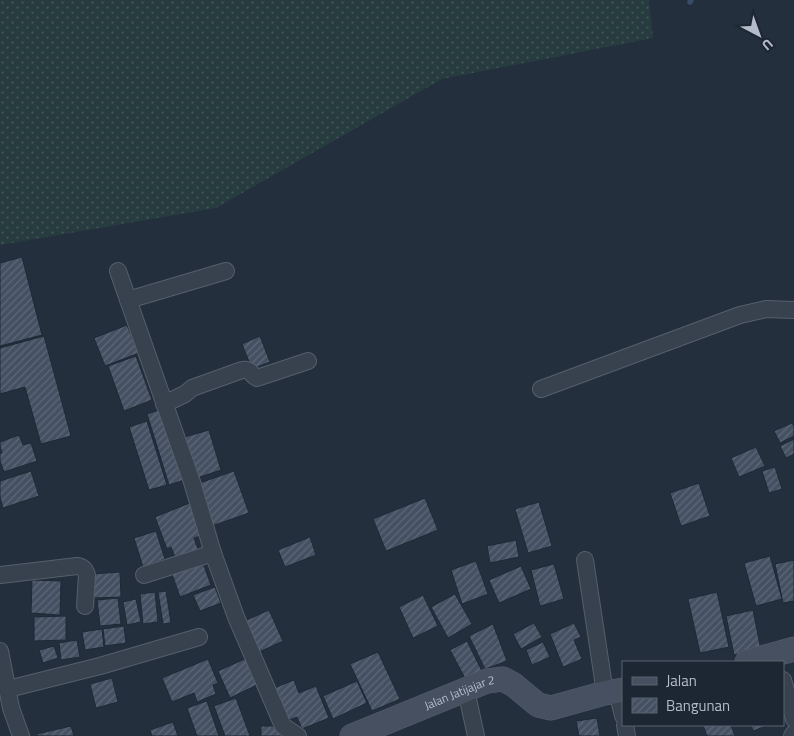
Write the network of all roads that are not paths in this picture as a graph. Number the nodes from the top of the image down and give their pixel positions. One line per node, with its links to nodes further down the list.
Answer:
1 (118, 271): 3 (street)
2 (226, 271): 3 (street)
3 (128, 300): 7 (street)
4 (794, 310): 6 (street)
5 (308, 361): 7 (street)
6 (541, 389)
7 (164, 404): 8 (street)
8 (213, 553): 11 (street); 25 (street)
9 (585, 560): 20 (street)
10 (0, 575): 12 (street)
11 (144, 575)
12 (84, 606)
13 (199, 637): 18 (street)
14 (0, 651): 18 (street)
15 (782, 655): 16 (street)
16 (752, 661)
17 (784, 683): 22 (street)
18 (8, 690): 24 (street)
19 (466, 690): 20 (street, Jalan Jatijajar 2); 26 (street, Jalan Jatijajar 2); 27 (street)
20 (615, 691): 21 (street)
21 (622, 713)
22 (794, 718)
23 (794, 733): 28 (street)
24 (21, 736)
25 (298, 736)
26 (352, 736)
27 (476, 736)
28 (792, 736)

